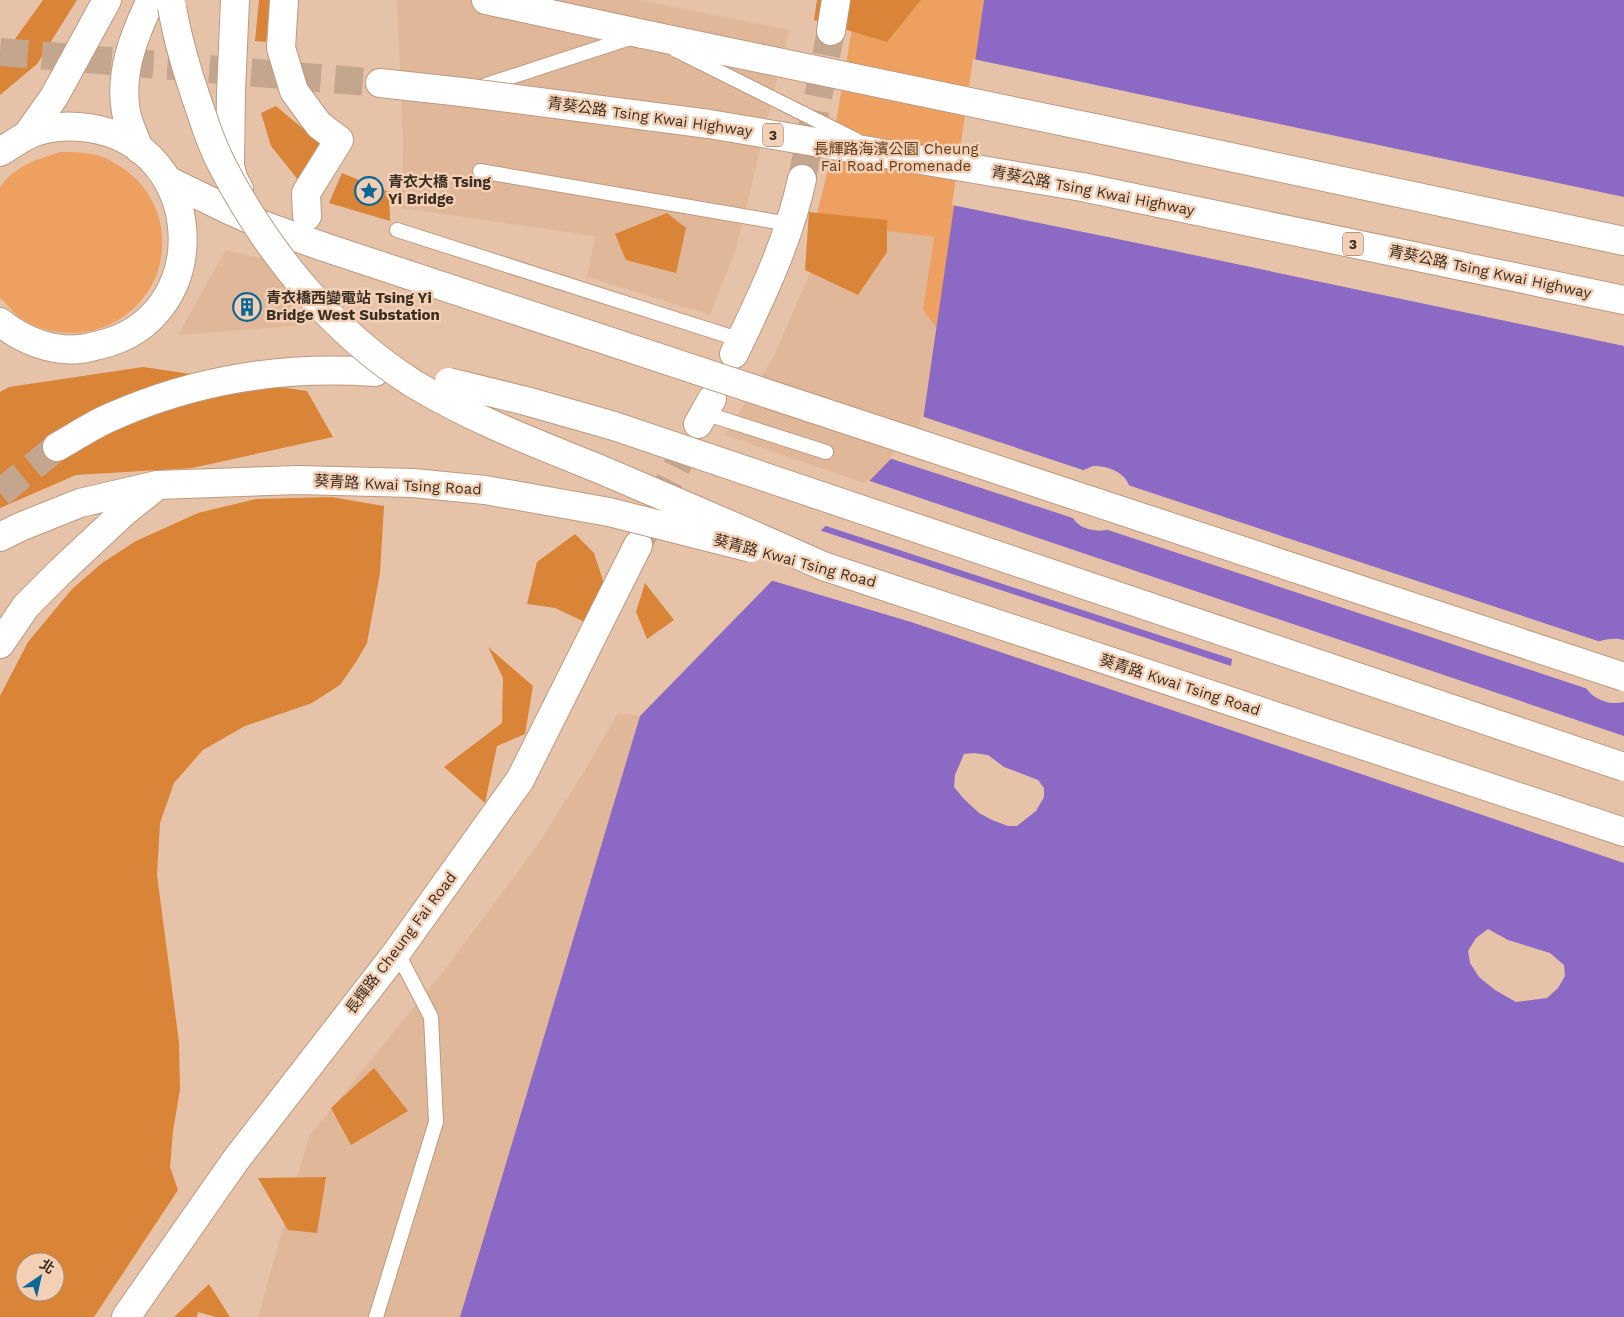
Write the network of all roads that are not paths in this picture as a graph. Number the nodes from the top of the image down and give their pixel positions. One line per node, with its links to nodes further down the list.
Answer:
1 (107, 0): 11 (main road)
2 (235, 0): 20 (main road)
3 (284, 0): 18 (main road)
4 (486, 0): 8 (main road)
5 (836, 0): 7 (main road)
6 (161, 3): 12 (main road); 36 (main road, bridge)
7 (831, 31)
8 (643, 34): 10 (lane, bridge); 14 (lane, bridge); 22 (main road, bridge)
9 (380, 83): 10 (main road, 青葵公路 Tsing Kwai Highway / 3)
10 (462, 92): 14 (main road, 青葵公路 Tsing Kwai Highway / 3, bridge)
11 (27, 136): 12 (main road); 13 (main road)
12 (139, 149): 17 (main road)
13 (0, 152)
14 (882, 153): 23 (main road, 青葵公路 Tsing Kwai Highway / 3, bridge)
15 (480, 171): 19 (lane)
16 (802, 179): 19 (main road)
17 (167, 180): 20 (main road); 25 (main road)
18 (307, 216)
19 (789, 224): 27 (main road)
20 (265, 226): 38 (main road, bridge)
21 (397, 230): 27 (lane)
22 (1624, 241)
23 (1624, 300)
24 (0, 322): 25 (main road)
25 (28, 340): 26 (main road)
26 (0, 346)
27 (737, 347)
28 (375, 372): 31 (main road)
29 (449, 382): 39 (main road, bridge)
30 (705, 412): 32 (lane)
31 (57, 447)
32 (826, 452)
33 (157, 485): 34 (main road, 葵青路 Kwai Tsing Road); 36 (main road, 葵青路 Kwai Tsing Road, bridge); 37 (main road)
34 (0, 537)
35 (638, 545): 41 (main road, 長輝路 Cheung Fai Road)
36 (823, 566): 40 (main road, 葵青路 Kwai Tsing Road)
37 (0, 644)
38 (1624, 677)
39 (1624, 767)
40 (1624, 832)
41 (397, 952): 42 (main road, 長輝路 Cheung Fai Road); 43 (lane)
42 (126, 1317)
43 (376, 1317)

